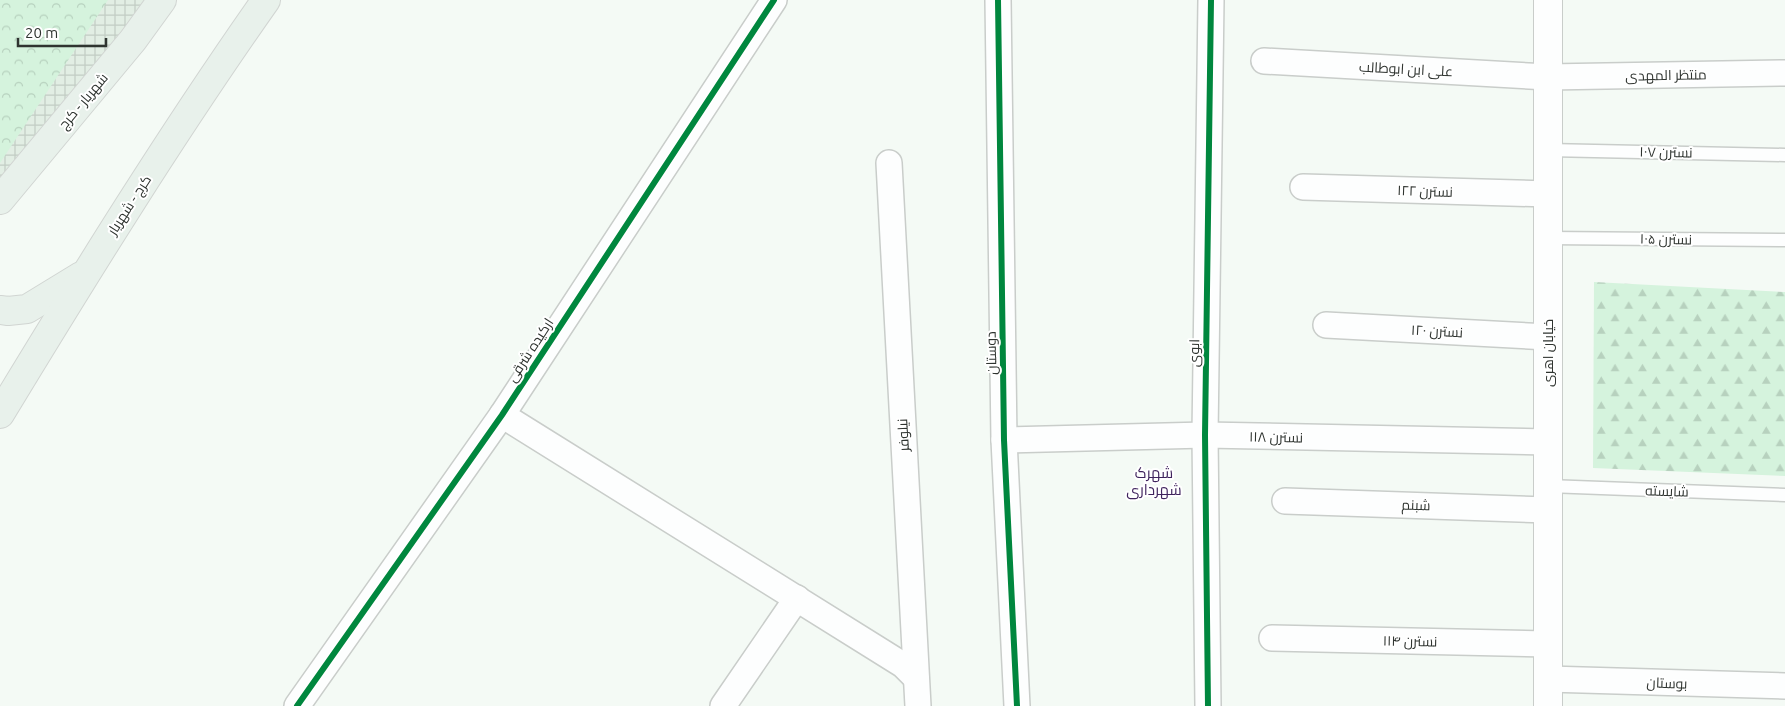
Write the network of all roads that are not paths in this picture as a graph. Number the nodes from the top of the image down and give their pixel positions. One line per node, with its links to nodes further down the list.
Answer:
1 (162, 0): 15 (main road, شهریار - کرج)
2 (266, 0): 18 (main road, کرج - شهریار)
3 (774, 0): 23 (street, ارکیده شرقی)
4 (998, 0): 25 (street, دوستان)
5 (1211, 0): 24 (street, ابوی)
6 (1548, 0): 9 (street, خیابان اهری)
7 (1264, 60): 9 (street, علی ابن ابوطالب)
8 (1785, 73): 9 (street, منتظر المهدی)
9 (1548, 77): 10 (street, خیابان اهری)
10 (1548, 150): 11 (lane, نسترن ۱۰۷); 14 (street, خیابان اهری)
11 (1785, 155)
12 (889, 163): 33 (street, نیلوفر)
13 (1303, 187): 14 (street, نسترن ۱۲۲)
14 (1548, 194): 16 (street, خیابان اهری)
15 (0, 200)
16 (1548, 238): 17 (lane, نسترن ۱۰۵); 21 (street, خیابان اهری)
17 (1785, 240)
18 (85, 274): 19 (main road); 22 (main road, کرج - شهریار)
19 (0, 310)
20 (1326, 325): 21 (street, نسترن ۱۲۰)
21 (1548, 337): 26 (street, خیابان اهری)
22 (0, 414)
23 (502, 415): 30 (street); 36 (street, ارکیده شرقی)
24 (1206, 435): 25 (street, نسترن ۱۱۸); 26 (street, نسترن ۱۱۸); 40 (street, ابوی)
25 (1004, 440): 39 (street, دوستان)
26 (1548, 442): 28 (street, خیابان اهری)
27 (1785, 495): 28 (lane, شایسته)
28 (1548, 498): 29 (street, شبنم); 32 (street, خیابان اهری)
29 (1284, 501)
30 (797, 598): 33 (street); 37 (street)
31 (1272, 638): 32 (street, نسترن ۱۱۴)
32 (1548, 644): 34 (street, خیابان اهری)
33 (916, 678): 38 (street, نیلوفر)
34 (1548, 679): 35 (street, بوستان); 41 (street, خیابان اهری)
35 (1785, 686)
36 (308, 702)
37 (723, 706)
38 (918, 706)
39 (1017, 706)
40 (1208, 706)
41 (1548, 706)

